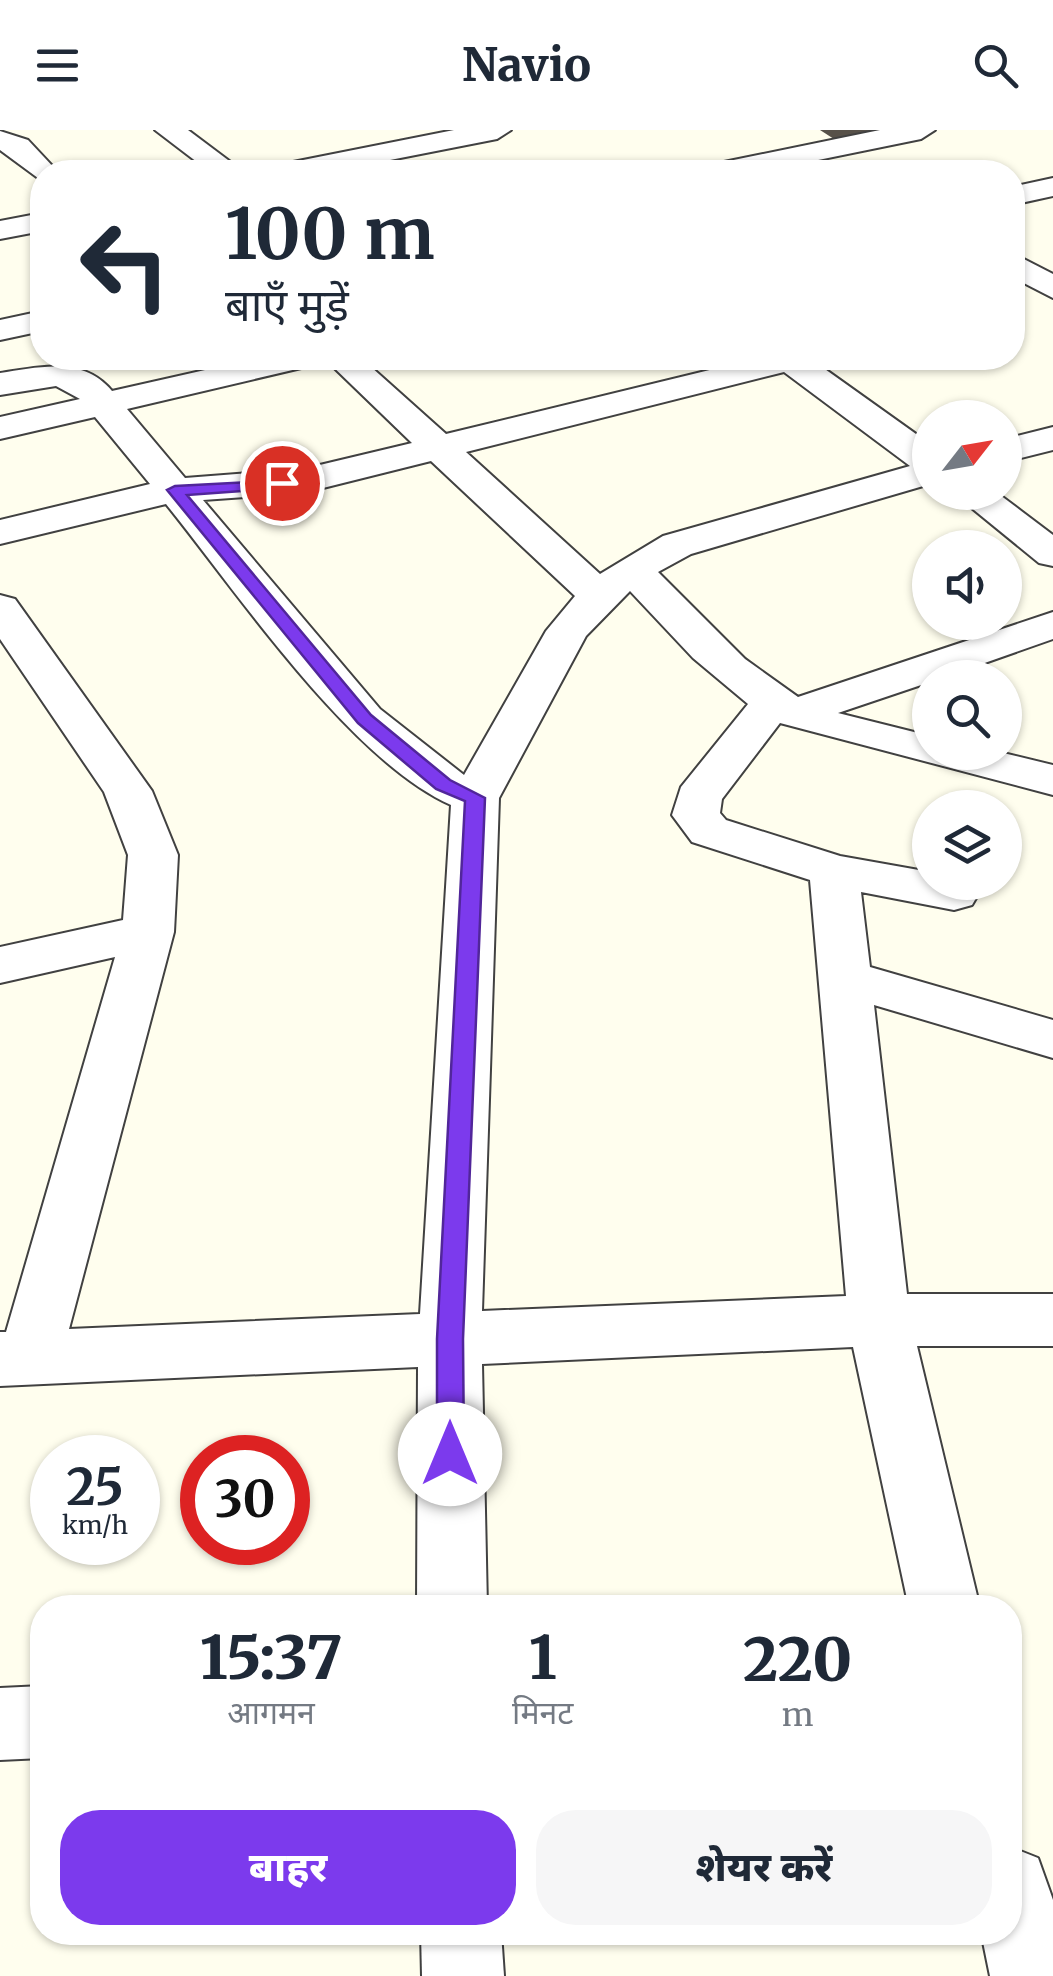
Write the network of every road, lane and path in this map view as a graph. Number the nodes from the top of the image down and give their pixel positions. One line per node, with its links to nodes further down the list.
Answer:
1 (169, 130): 8 (street)
2 (497, 130): 9 (street)
3 (792, 130): 6 (street)
4 (921, 130): 6 (street)
5 (0, 140): 7 (street)
6 (824, 150): 10 (street); 11 (street)
7 (32, 160)
8 (212, 160)
9 (348, 160)
10 (776, 160)
11 (843, 160)
12 (1053, 187): 13 (street)
13 (1025, 193)
14 (30, 224): 15 (street)
15 (0, 230)
16 (1025, 272): 17 (street)
17 (1053, 291): 18 (street)
18 (1025, 301)
19 (30, 324): 20 (street)
20 (0, 330)
21 (250, 370): 26 (street)
22 (353, 370): 31 (street)
23 (746, 370): 31 (street)
24 (808, 370): 30 (street)
25 (0, 384): 26 (street)
26 (102, 404): 27 (street); 33 (street)
27 (0, 428)
28 (1053, 438): 29 (street)
29 (1022, 446)
30 (912, 448)
31 (436, 450): 33 (street); 37 (street)
32 (912, 477): 37 (street)
33 (175, 490): 35 (street); 44 (street)
34 (995, 510): 36 (street)
35 (0, 532)
36 (1053, 554)
37 (615, 582): 40 (street); 44 (street)
38 (0, 608): 47 (street)
39 (1053, 625): 40 (street)
40 (784, 707): 41 (street); 45 (street)
41 (912, 745)
42 (1012, 770): 43 (street)
43 (1053, 780)
44 (475, 798): 53 (street)
45 (834, 871): 46 (street); 49 (street)
46 (912, 885)
47 (148, 932): 48 (street); 54 (street)
48 (0, 964)
49 (845, 978): 50 (street); 51 (street)
50 (1053, 1039)
51 (879, 1320): 52 (street); 53 (street); 56 (street)
52 (1053, 1320)
53 (450, 1339): 54 (street); 55 (street)
54 (15, 1358)
55 (452, 1595)
56 (943, 1595)
57 (30, 1723): 58 (street)
58 (0, 1724)
59 (1022, 1937): 62 (street)
60 (462, 1945): 61 (street)
61 (463, 1976)
62 (1031, 1976)

